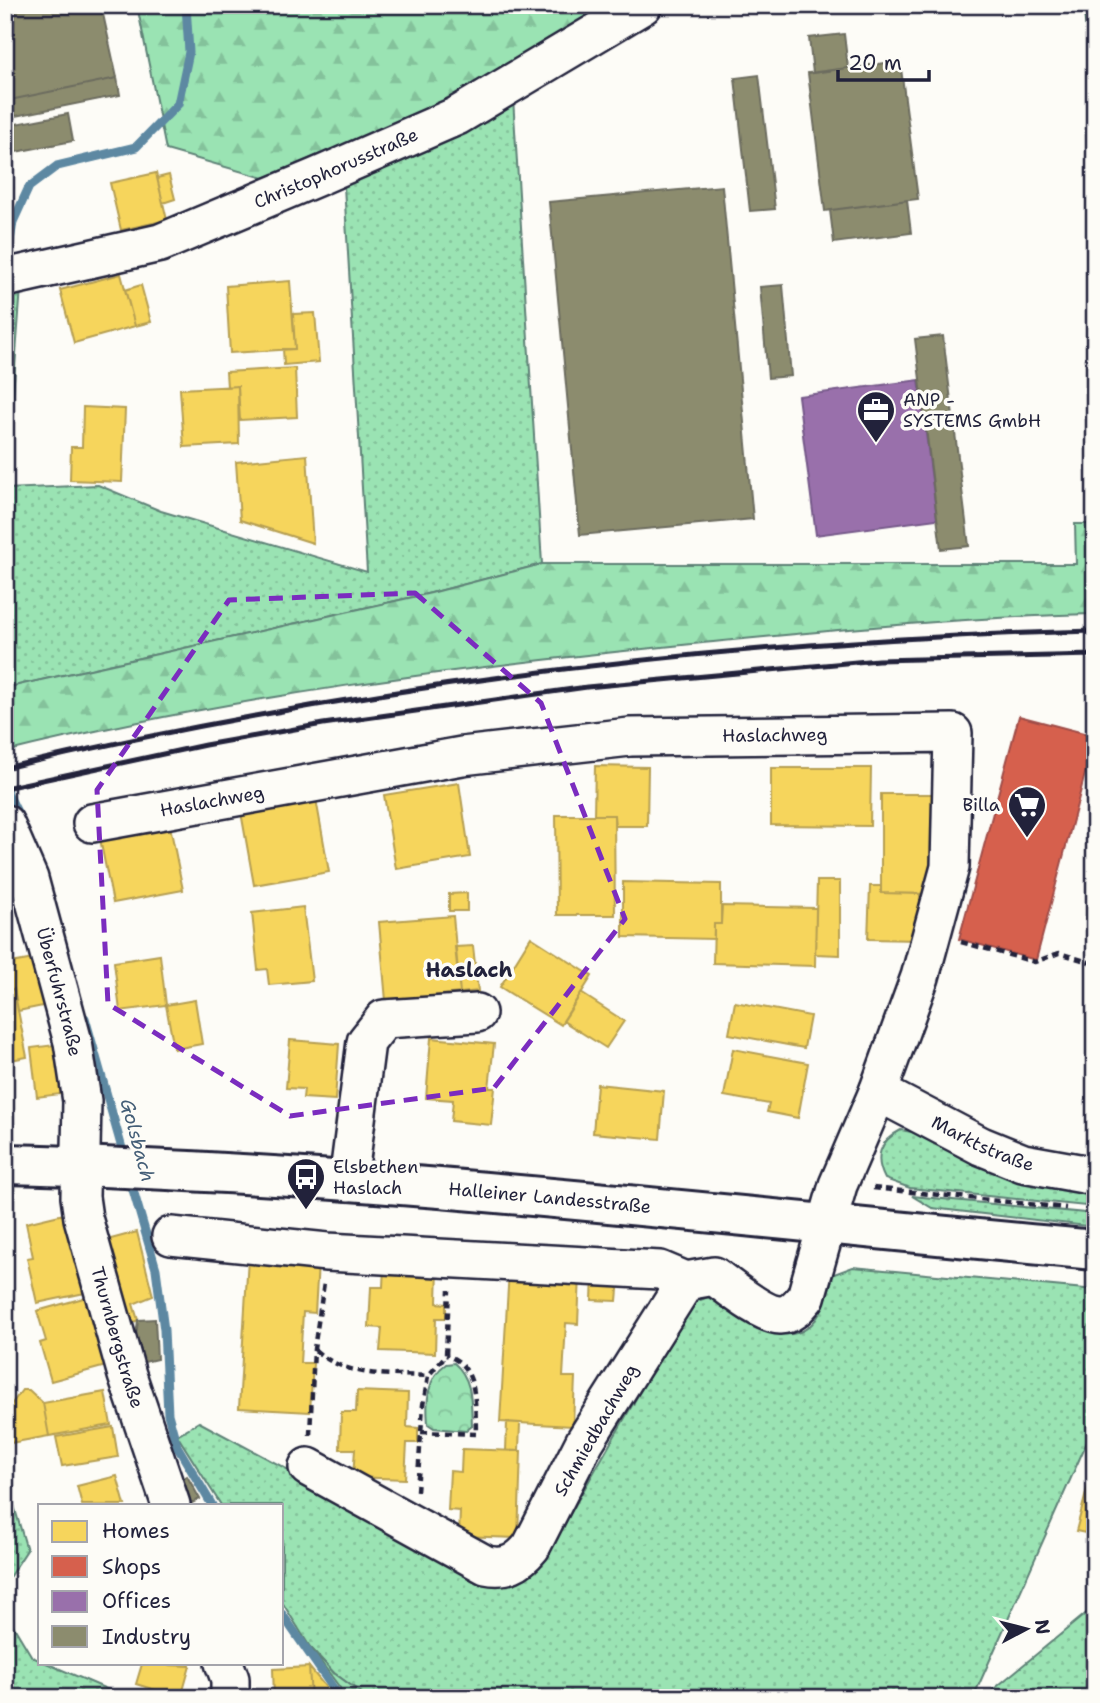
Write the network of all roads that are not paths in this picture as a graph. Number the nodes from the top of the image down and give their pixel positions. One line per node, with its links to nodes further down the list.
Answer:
1 (643, 5): 2 (street, Christophorusstraße)
2 (5, 278)
3 (92, 823): 6 (street, Haslachweg)
4 (6, 828): 8 (street, Überfuhrstraße)
5 (477, 1013): 10 (street)
6 (878, 1092): 9 (street, Marktstraße); 11 (street, Haslachweg)
7 (5, 1164): 8 (main road, Halleiner Landesstraße)
8 (93, 1166): 10 (main road, Halleiner Landesstraße); 16 (street, Thurnbergstraße)
9 (1095, 1176)
10 (348, 1182): 11 (main road, Halleiner Landesstraße)
11 (828, 1223): 13 (main road, Halleiner Landesstraße); 14 (street)
12 (171, 1236): 14 (street)
13 (1095, 1250)
14 (686, 1280): 15 (street, Schmiedbachweg)
15 (308, 1467)
16 (171, 1504)
17 (224, 1664): 18 (street)
18 (230, 1698)

